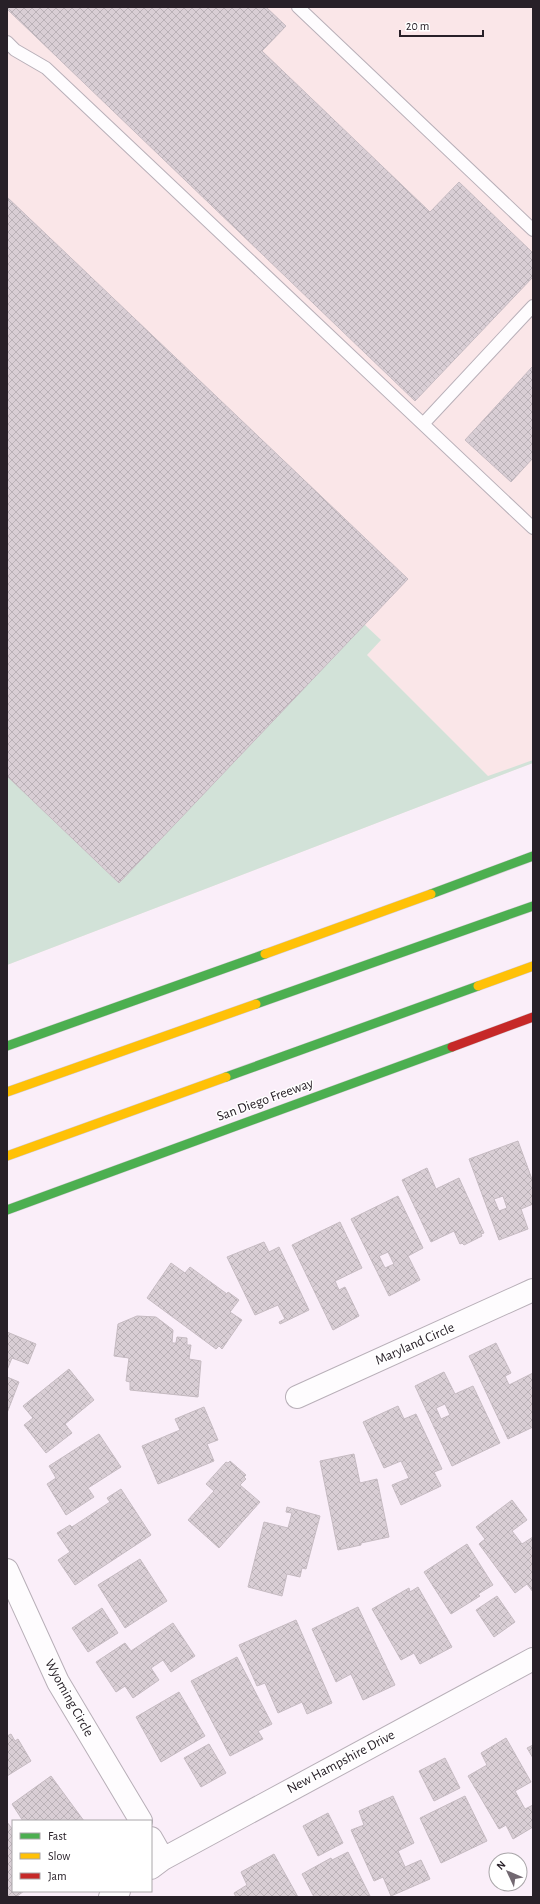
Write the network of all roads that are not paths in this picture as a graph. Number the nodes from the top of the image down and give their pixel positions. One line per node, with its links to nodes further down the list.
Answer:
1 (298, 7): 3 (lane)
2 (7, 42): 5 (lane)
3 (533, 230)
4 (533, 306): 5 (lane)
5 (423, 424): 6 (lane)
6 (533, 528)
7 (533, 856): 11 (highway)
8 (533, 906): 12 (highway)
9 (533, 966): 13 (highway)
10 (533, 1017): 14 (highway, San Diego Freeway)
11 (7, 1046)
12 (7, 1092)
13 (7, 1156)
14 (7, 1210)
15 (533, 1290): 16 (street, Maryland Circle)
16 (297, 1397)
17 (7, 1570): 19 (street, Wyoming Circle)
18 (533, 1659): 21 (street, New Hampshire Drive)
19 (140, 1820)
20 (152, 1842): 21 (street)
21 (157, 1863)

